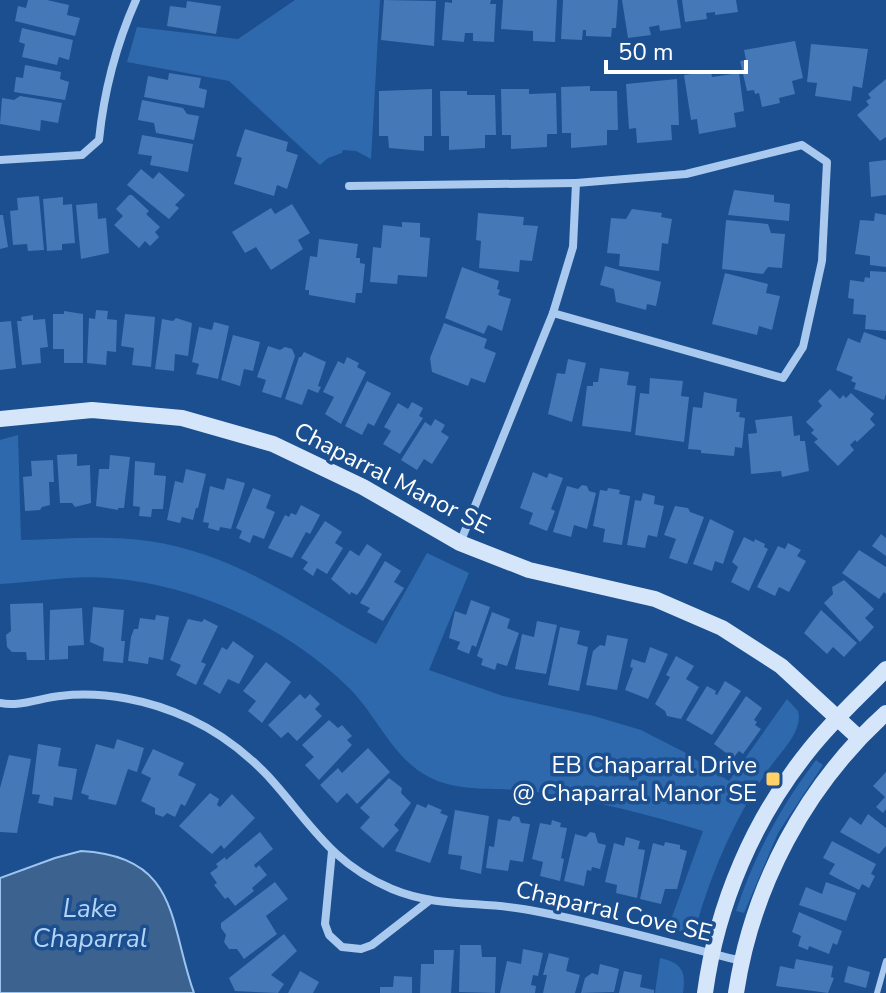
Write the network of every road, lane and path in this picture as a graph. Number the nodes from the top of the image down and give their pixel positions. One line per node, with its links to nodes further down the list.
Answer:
1 (136, 0): 2 (street)
2 (0, 160)
3 (576, 183): 4 (street); 5 (street); 5 (street)
4 (349, 186)
5 (553, 313): 7 (street)
6 (0, 419): 7 (street, Chaparral Manor SE)
7 (460, 543): 11 (street, Chaparral Manor SE)
8 (886, 669): 11 (street)
9 (0, 703): 13 (street, Chaparral Cove SE)
10 (886, 713): 12 (street)
11 (838, 717): 12 (street, Chaparral Manor SE); 15 (street)
12 (859, 738): 16 (street)
13 (332, 851): 14 (street, Chaparral Cove SE); 14 (street)
14 (430, 900): 15 (street, Chaparral Cove SE)
15 (712, 954): 16 (street, Chaparral Cove SE); 18 (street)
16 (742, 961): 19 (street)
17 (886, 961): 20 (lane)
18 (705, 993)
19 (736, 993)
20 (877, 993)

